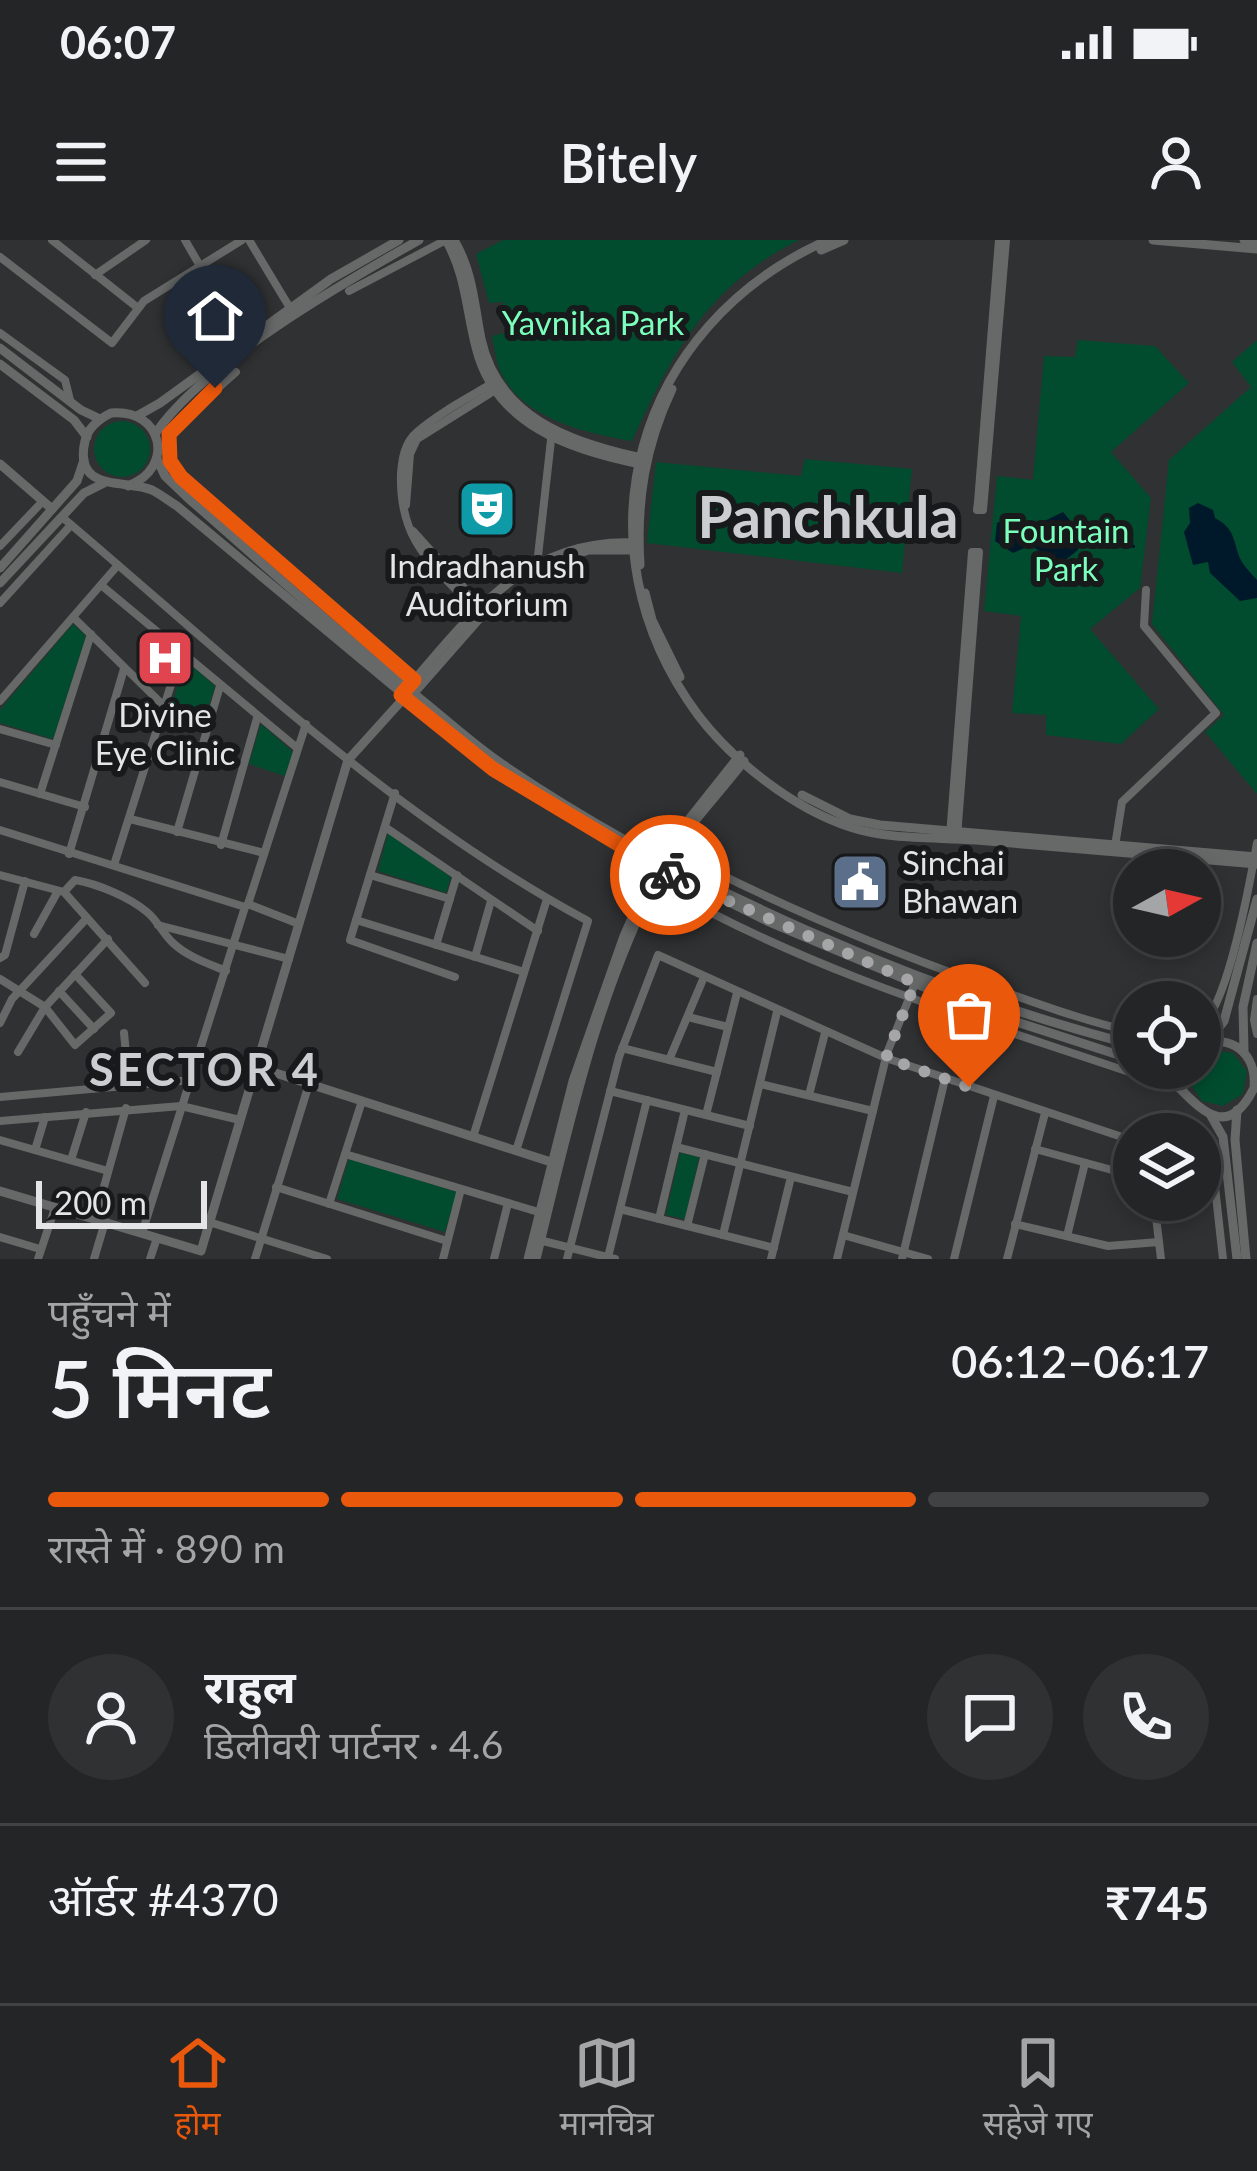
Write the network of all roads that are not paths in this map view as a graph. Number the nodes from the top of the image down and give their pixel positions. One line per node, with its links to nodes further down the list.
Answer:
1 (52, 240): 17 (street)
2 (146, 240): 13 (street)
3 (184, 240): 16 (street)
4 (246, 240): 16 (street); 20 (street)
5 (399, 240): 20 (street)
6 (419, 240): 29 (street)
7 (448, 240): 18 (street); 25 (street)
8 (827, 240): 34 (street)
9 (844, 240): 34 (street)
10 (1002, 240): 38 (street)
11 (1153, 240): 14 (street)
12 (1244, 240): 14 (street)
13 (130, 244): 17 (street)
14 (1257, 245)
15 (0, 257): 19 (street)
16 (200, 266): 19 (street)
17 (95, 274): 19 (street)
18 (349, 291)
19 (139, 308)
20 (290, 308): 27 (street)
21 (0, 332): 26 (street)
22 (0, 349): 26 (street)
23 (0, 364): 31 (street)
24 (236, 372): 55 (street)
25 (496, 385): 30 (street); 49 (street)
26 (70, 401): 28 (street)
27 (137, 416): 28 (street); 29 (street)
28 (100, 419): 31 (street)
29 (155, 434): 33 (street)
30 (552, 434): 34 (street); 43 (street)
31 (86, 437): 32 (street)
32 (85, 457): 36 (street); 39 (street)
33 (157, 459): 37 (street); 55 (street)
34 (642, 461): 41 (street)
35 (0, 464): 39 (street)
36 (104, 483): 37 (street); 39 (street)
37 (128, 486): 55 (street)
38 (981, 502)
39 (57, 513): 40 (street); 42 (street); 44 (street); 45 (street); 48 (street)
40 (0, 546)
41 (636, 546): 43 (street); 63 (street)
42 (118, 565): 46 (street); 59 (street)
43 (537, 565): 49 (street)
44 (0, 568)
45 (0, 583)
46 (101, 585): 50 (street); 52 (street)
47 (1146, 590): 76 (street)
48 (0, 603)
49 (481, 611): 55 (street)
50 (73, 617): 51 (street); 56 (street)
51 (91, 634): 53 (street); 61 (street)
52 (181, 653): 54 (street); 57 (street)
53 (124, 669): 57 (street); 68 (street)
54 (220, 686): 58 (street); 71 (street)
55 (408, 693): 64 (street); 81 (street)
56 (0, 701)
57 (162, 704): 69 (street)
58 (257, 718): 62 (street); 75 (street)
59 (306, 724): 62 (street); 64 (street)
60 (0, 728): 61 (street)
61 (56, 746): 67 (street)
62 (296, 748): 78 (street)
63 (741, 759): 73 (street); 77 (street)
64 (349, 760): 66 (street); 96 (street)
65 (0, 782): 67 (street)
66 (395, 793): 70 (street); 90 (street)
67 (40, 794): 68 (street)
68 (85, 807): 79 (street)
69 (130, 819): 71 (street); 82 (street)
70 (385, 826): 84 (street); 85 (street)
71 (176, 832): 75 (street)
72 (1, 834): 79 (street)
73 (953, 835): 73 (street); 76 (street)
74 (1257, 843): 80 (street)
75 (221, 845): 78 (street)
76 (1114, 848): 80 (street)
77 (671, 849): 81 (street); 128 (street)
78 (264, 853): 93 (street)
79 (69, 854): 82 (street)
80 (1255, 860): 101 (street)
81 (661, 864): 87 (street); 113 (street); 189 (street)
82 (114, 865): 93 (street)
83 (0, 875): 86 (street)
84 (370, 875): 89 (street); 95 (street)
85 (457, 875): 89 (street); 92 (street)
86 (26, 881): 88 (street); 105 (street)
87 (656, 883): 119 (street); 189 (street)
88 (61, 891): 94 (street); 97 (street); 99 (street)
89 (450, 899): 103 (street)
90 (548, 899): 98 (street); 182 (street)
91 (1257, 899): 101 (street)
92 (491, 901): 98 (street); 104 (street)
93 (247, 905): 96 (street); 102 (street)
94 (87, 918): 100 (street); 115 (street)
95 (356, 920): 103 (street); 110 (street)
96 (300, 924): 106 (street)
97 (158, 925): 102 (street); 107 (street)
98 (538, 931): 108 (street)
99 (34, 934)
100 (108, 939): 109 (street); 114 (street)
101 (1246, 941): 118 (street); 120 (street); 125 (street)
102 (234, 944): 106 (street); 107 (street)
103 (436, 945): 104 (street)
104 (475, 957): 108 (street)
105 (0, 958)
106 (289, 959): 143 (street)
107 (226, 971): 147 (street)
108 (524, 972): 177 (street)
109 (75, 974): 116 (street); 127 (street)
110 (455, 977)
111 (704, 977): 117 (street); 123 (street); 135 (street)
112 (0, 979): 115 (street)
113 (917, 979): 119 (street); 132 (street); 133 (street)
114 (145, 983)
115 (20, 990): 121 (street); 124 (street)
116 (59, 991): 121 (street); 127 (street)
117 (737, 993): 122 (street); 126 (street)
118 (1221, 996)
119 (909, 998): 136 (street); 140 (street)
120 (1252, 1005): 131 (street); 137 (street)
121 (45, 1007): 127 (street); 138 (street)
122 (777, 1012): 130 (street); 149 (street)
123 (688, 1016): 126 (street); 141 (street)
124 (0, 1023)
125 (1221, 1024)
126 (728, 1027): 145 (street)
127 (94, 1029)
128 (1113, 1032)
129 (124, 1033): 150 (street)
130 (825, 1033): 140 (street); 155 (street)
131 (1257, 1034)
132 (1113, 1036)
133 (1066, 1038): 136 (street); 139 (street)
134 (1221, 1041): 137 (street)
135 (622, 1048): 141 (street); 153 (street)
136 (1062, 1050): 144 (street)
137 (1244, 1051): 142 (street)
138 (18, 1052)
139 (1113, 1053)
140 (886, 1058): 146 (street); 165 (street)
141 (669, 1060): 145 (street)
142 (1254, 1064): 159 (street)
143 (257, 1067): 148 (street); 172 (street)
144 (1113, 1067)
145 (717, 1072): 170 (street)
146 (945, 1079): 156 (street); 225 (street)
147 (192, 1080): 150 (street); 161 (street)
148 (309, 1084): 160 (street); 194 (street)
149 (760, 1084): 155 (street); 174 (street)
150 (129, 1085): 157 (street)
151 (1179, 1089): 154 (street)
152 (1184, 1089): 154 (street)
153 (610, 1091): 158 (street); 222 (street)
154 (1185, 1094): 167 (street)
155 (809, 1095): 165 (street)
156 (994, 1096): 169 (street); 238 (street)
157 (0, 1097)
158 (647, 1100): 163 (street); 201 (street)
159 (1252, 1100): 164 (street)
160 (362, 1101): 177 (street); 183 (street)
161 (181, 1106): 162 (street); 172 (street); 210 (street)
162 (126, 1108): 166 (street); 192 (street)
163 (685, 1110): 170 (street); 179 (street)
164 (1237, 1110): 168 (street); 243 (street)
165 (873, 1111): 197 (street)
166 (86, 1112): 171 (street); 185 (street)
167 (1208, 1113)
168 (1217, 1113)
169 (1045, 1114): 176 (street); 180 (street)
170 (706, 1115): 174 (street)
171 (46, 1116): 173 (street); 181 (street)
172 (241, 1120): 207 (street)
173 (0, 1121)
174 (750, 1126): 190 (street)
175 (1221, 1133): 188 (street)
176 (1113, 1135)
177 (472, 1137): 182 (street)
178 (0, 1140): 181 (street)
179 (676, 1147): 184 (street); 203 (street)
180 (1035, 1149): 187 (street); 208 (street)
181 (35, 1150): 185 (street)
182 (516, 1150): 189 (street)
183 (345, 1154): 195 (street); 199 (street)
184 (705, 1154): 190 (street); 209 (street)
185 (71, 1160): 192 (street)
186 (1221, 1161): 188 (street)
187 (1085, 1162): 191 (street); 214 (street)
188 (1226, 1162): 243 (street)
189 (556, 1163): 202 (street)
190 (741, 1164): 193 (street); 212 (street)
191 (1113, 1170)
192 (108, 1172): 204 (street)
193 (791, 1177): 197 (street); 221 (street)
194 (276, 1187): 199 (street); 216 (street)
195 (461, 1189): 198 (street); 218 (street)
196 (0, 1191): 200 (street)
197 (853, 1192): 211 (street)
198 (508, 1203): 202 (street); 232 (street)
199 (329, 1204): 218 (street)
200 (55, 1208): 204 (street); 223 (street)
201 (620, 1209): 203 (street); 226 (street)
202 (543, 1214): 217 (street)
203 (658, 1219): 209 (street)
204 (100, 1221): 210 (street); 227 (street)
205 (1156, 1221): 219 (street)
206 (1219, 1221): 242 (street)
207 (209, 1222): 216 (street); 224 (street)
208 (1015, 1224): 214 (street); 239 (street)
209 (687, 1226): 212 (street)
210 (142, 1233): 215 (street)
211 (843, 1234): 225 (street); 236 (street)
212 (723, 1235): 221 (street)
213 (0, 1237): 223 (street)
214 (1066, 1237): 220 (street)
215 (157, 1238): 224 (street); 228 (street)
216 (261, 1238): 229 (street); 230 (street)
217 (537, 1240): 222 (street); 233 (street)
218 (447, 1241): 231 (street)
219 (1159, 1242): 220 (street); 241 (street)
220 (1108, 1246): 240 (street)
221 (774, 1247): 235 (street)
222 (569, 1248): 226 (street); 234 (street)
223 (39, 1254)
224 (202, 1255)
225 (902, 1256): 237 (street)
226 (612, 1258)
227 (94, 1259)
228 (150, 1259)
229 (255, 1259)
230 (327, 1259)
231 (443, 1259)
232 (494, 1259)
233 (532, 1259)
234 (567, 1259)
235 (771, 1259)
236 (837, 1259)
237 (928, 1259)
238 (954, 1259)
239 (1007, 1259)
240 (1108, 1259)
241 (1160, 1259)
242 (1223, 1259)
243 (1242, 1259)

